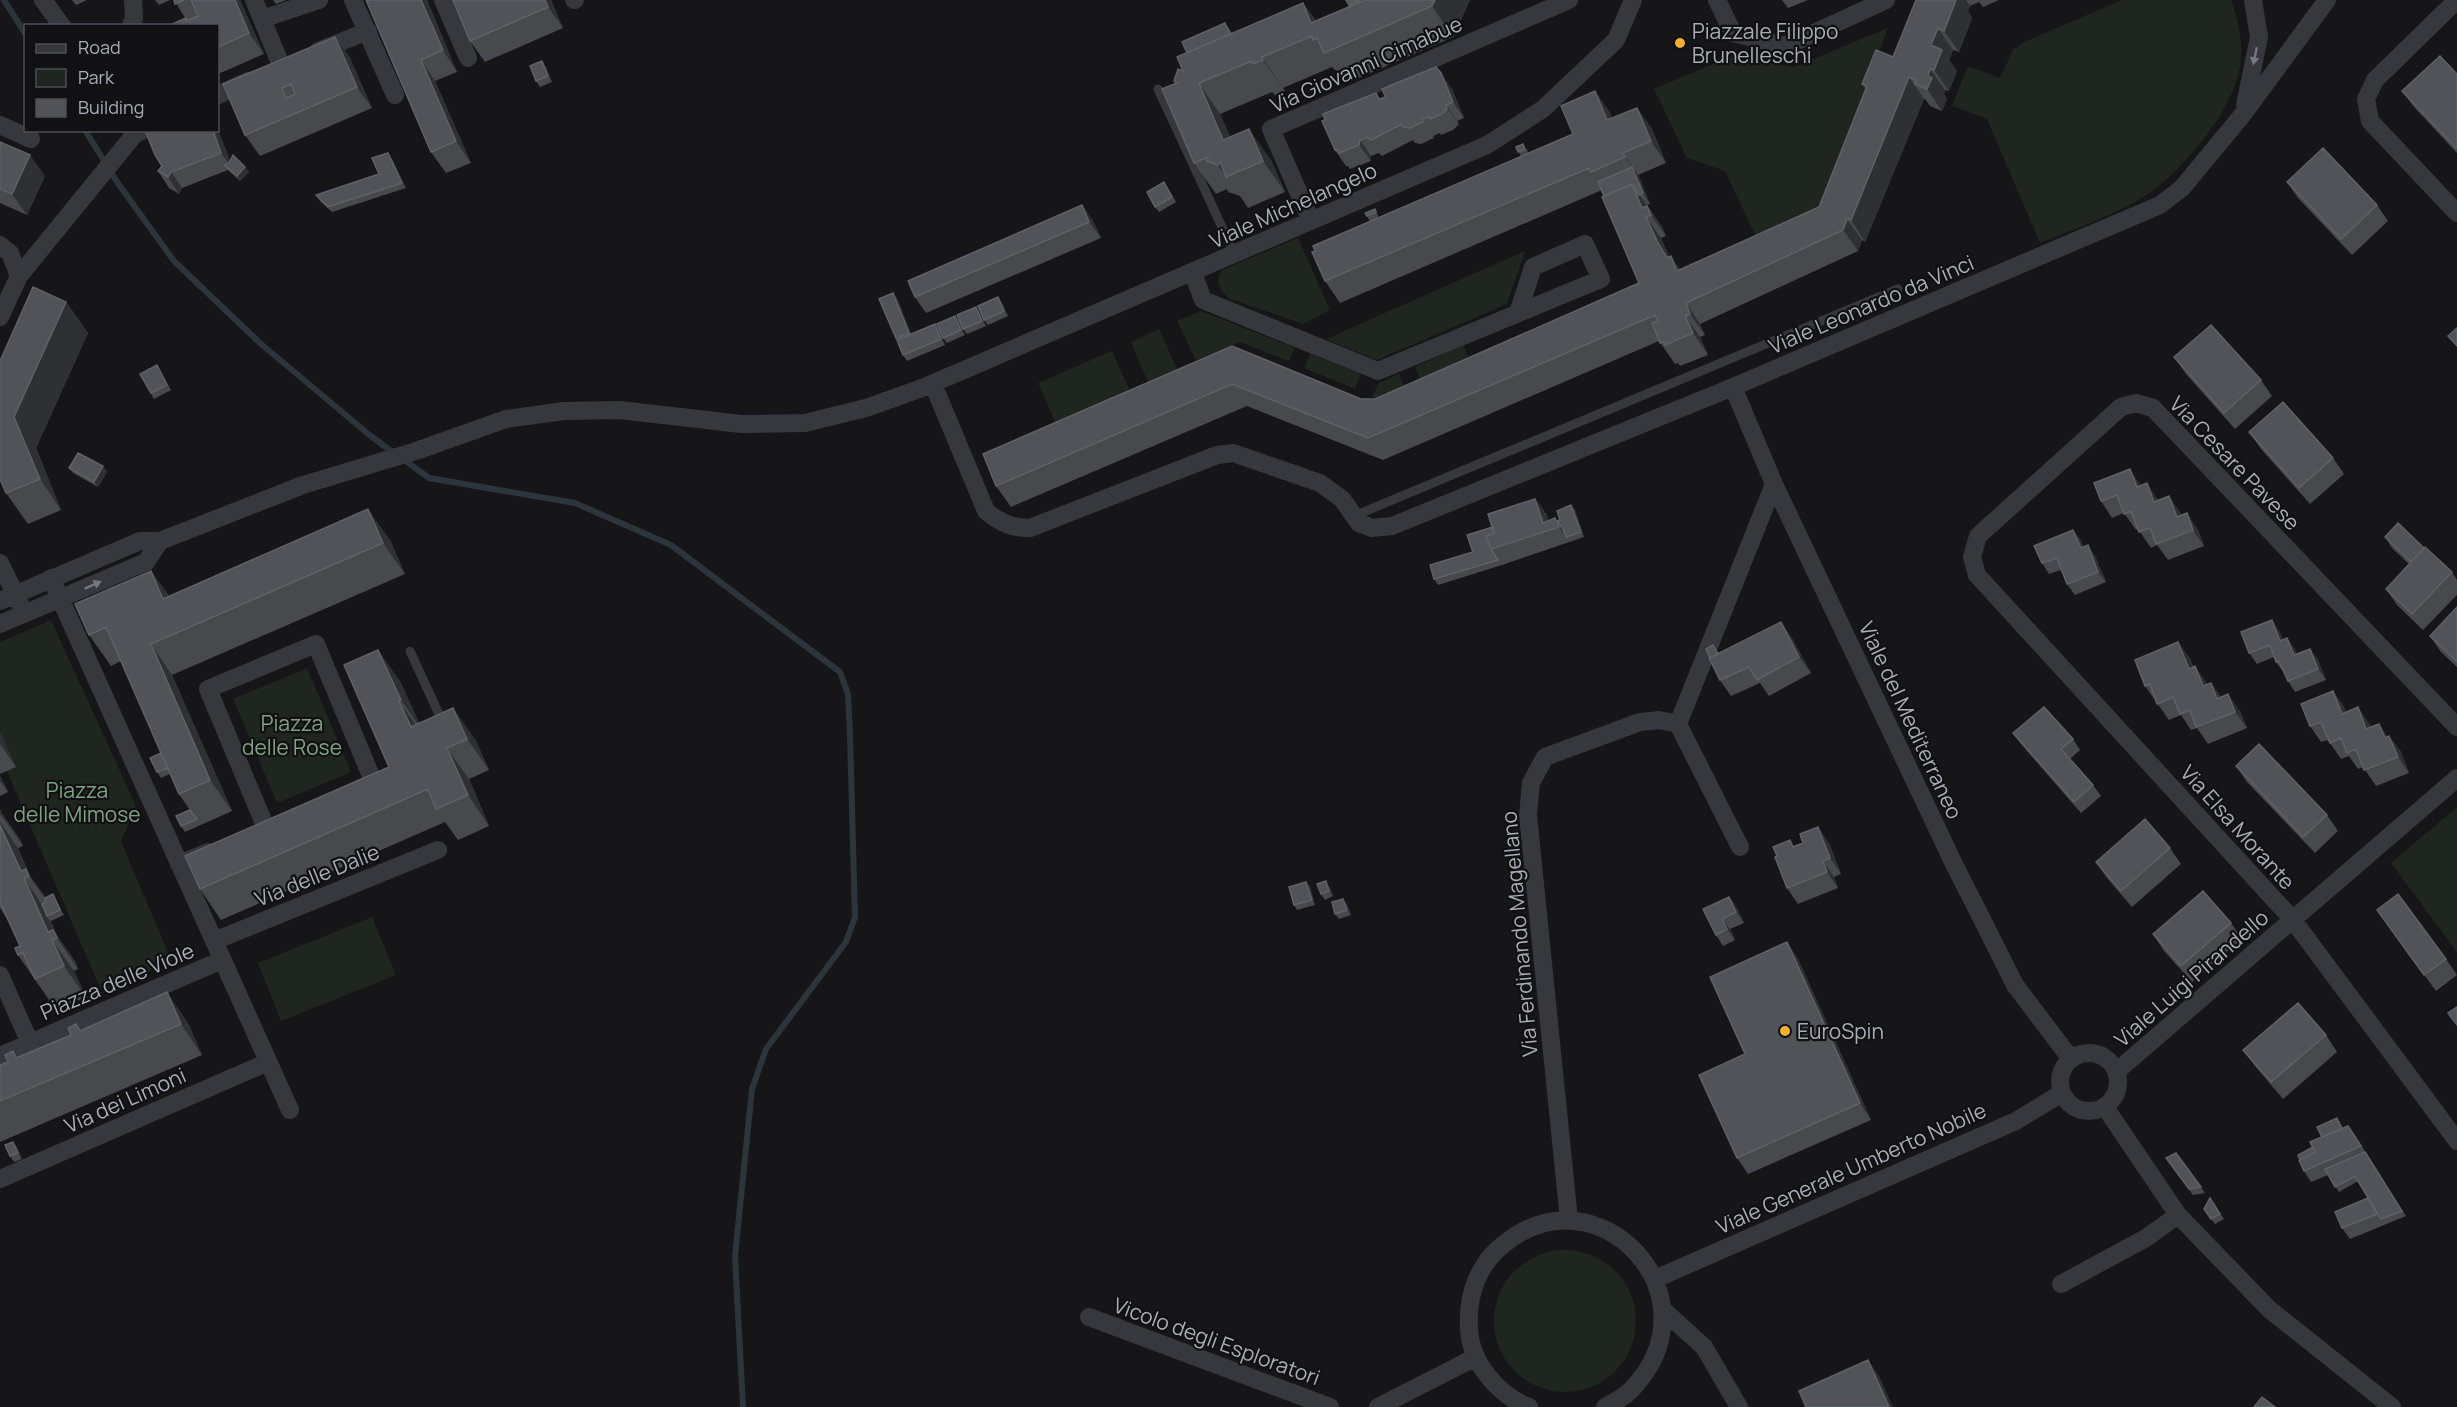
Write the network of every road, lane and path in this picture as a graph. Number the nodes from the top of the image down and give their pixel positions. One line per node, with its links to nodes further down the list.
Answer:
1 (43, 0): 15 (street)
2 (134, 0): 16 (street)
3 (254, 0): 14 (street)
4 (319, 0): 14 (street)
5 (353, 0): 17 (street)
6 (443, 0): 18 (street)
7 (1569, 0): 28 (street, Via Giovanni Cimabue)
8 (1633, 0): 28 (street, Viale Michelangelo)
9 (1718, 0): 10 (street)
10 (1886, 0)
11 (2253, 0): 23 (street, one-way to 23)
12 (2327, 0): 23 (street, Viale Leonardo da Vinci)
13 (2457, 0): 27 (street)
14 (262, 19): 19 (street)
15 (61, 24)
16 (132, 24)
17 (368, 31): 19 (street); 22 (street)
18 (468, 58)
19 (281, 65): 21 (street)
20 (1158, 89): 30 (lane)
21 (219, 95)
22 (395, 95)
23 (2244, 112): 37 (street, Viale Leonardo da Vinci)
24 (0, 125): 26 (street)
25 (136, 132): 32 (street)
26 (31, 140)
27 (2457, 213)
28 (1311, 221): 30 (street, Viale Michelangelo)
29 (0, 245): 32 (street)
30 (1235, 255): 31 (street, Viale Michelangelo)
31 (1193, 273): 34 (street); 36 (street, Viale Michelangelo)
32 (19, 276): 35 (street)
33 (1898, 289): 39 (lane, Viale Leonardo da Vinci)
34 (1518, 313): 34 (street)
35 (0, 316)
36 (928, 386): 39 (street, Viale Leonardo da Vinci); 40 (street, Viale Michelangelo)
37 (1733, 387): 38 (street, Viale del Mediterraneo); 39 (street, Viale Leonardo da Vinci)
38 (1774, 484): 49 (street); 65 (street, Viale del Mediterraneo)
39 (1354, 516)
40 (160, 541): 43 (street, Viale Michelangelo); 45 (street, one-way to 40)
41 (1972, 557): 51 (street, Via Cesare Pavese); 59 (street, Via Elsa Morante)
42 (0, 563): 44 (street)
43 (51, 578): 44 (street, Viale Michelangelo); 45 (street)
44 (8, 597): 46 (street)
45 (60, 599): 46 (street); 58 (street)
46 (25, 614): 47 (street)
47 (0, 624)
48 (410, 651): 50 (lane)
49 (1678, 724): 56 (street); 74 (street, Via Ferdinando Magellano)
50 (445, 727)
51 (2457, 727)
52 (2457, 778): 59 (street, Viale Luigi Pirandello)
53 (342, 796): 54 (street)
54 (244, 837)
55 (223, 846): 58 (street)
56 (1740, 847)
57 (438, 849): 60 (street, Via delle Dalie)
58 (179, 864): 60 (street)
59 (2293, 920): 67 (street, Viale Luigi Pirandello); 71 (street, Via Elsa Morante)
60 (214, 942): 61 (street)
61 (222, 960): 63 (street, Piazza delle Viole); 66 (street)
62 (0, 975): 63 (street, Piazza delle Viole)
63 (30, 1043): 64 (street, Piazza delle Viole)
64 (0, 1056)
65 (2070, 1059): 67 (street); 68 (street)
66 (268, 1062): 70 (street); 72 (street, Via dei Limoni)
67 (2117, 1071): 69 (street)
68 (2062, 1093): 69 (street); 75 (street, Viale Generale Umberto Nobile)
69 (2105, 1107): 73 (street)
70 (290, 1110)
71 (2457, 1141)
72 (0, 1179)
73 (2178, 1215): 76 (street); 85 (street)
74 (1569, 1220): 75 (street); 79 (street)
75 (1655, 1279): 77 (street)
76 (2061, 1284)
77 (1663, 1310): 83 (street); 84 (street)
78 (1089, 1317): 80 (street, Vicolo degli Esploratori)
79 (1476, 1358): 81 (street); 82 (street)
80 (1330, 1407)
81 (1378, 1407)
82 (1529, 1407)
83 (1605, 1407)
84 (1739, 1407)
85 (2392, 1407)

